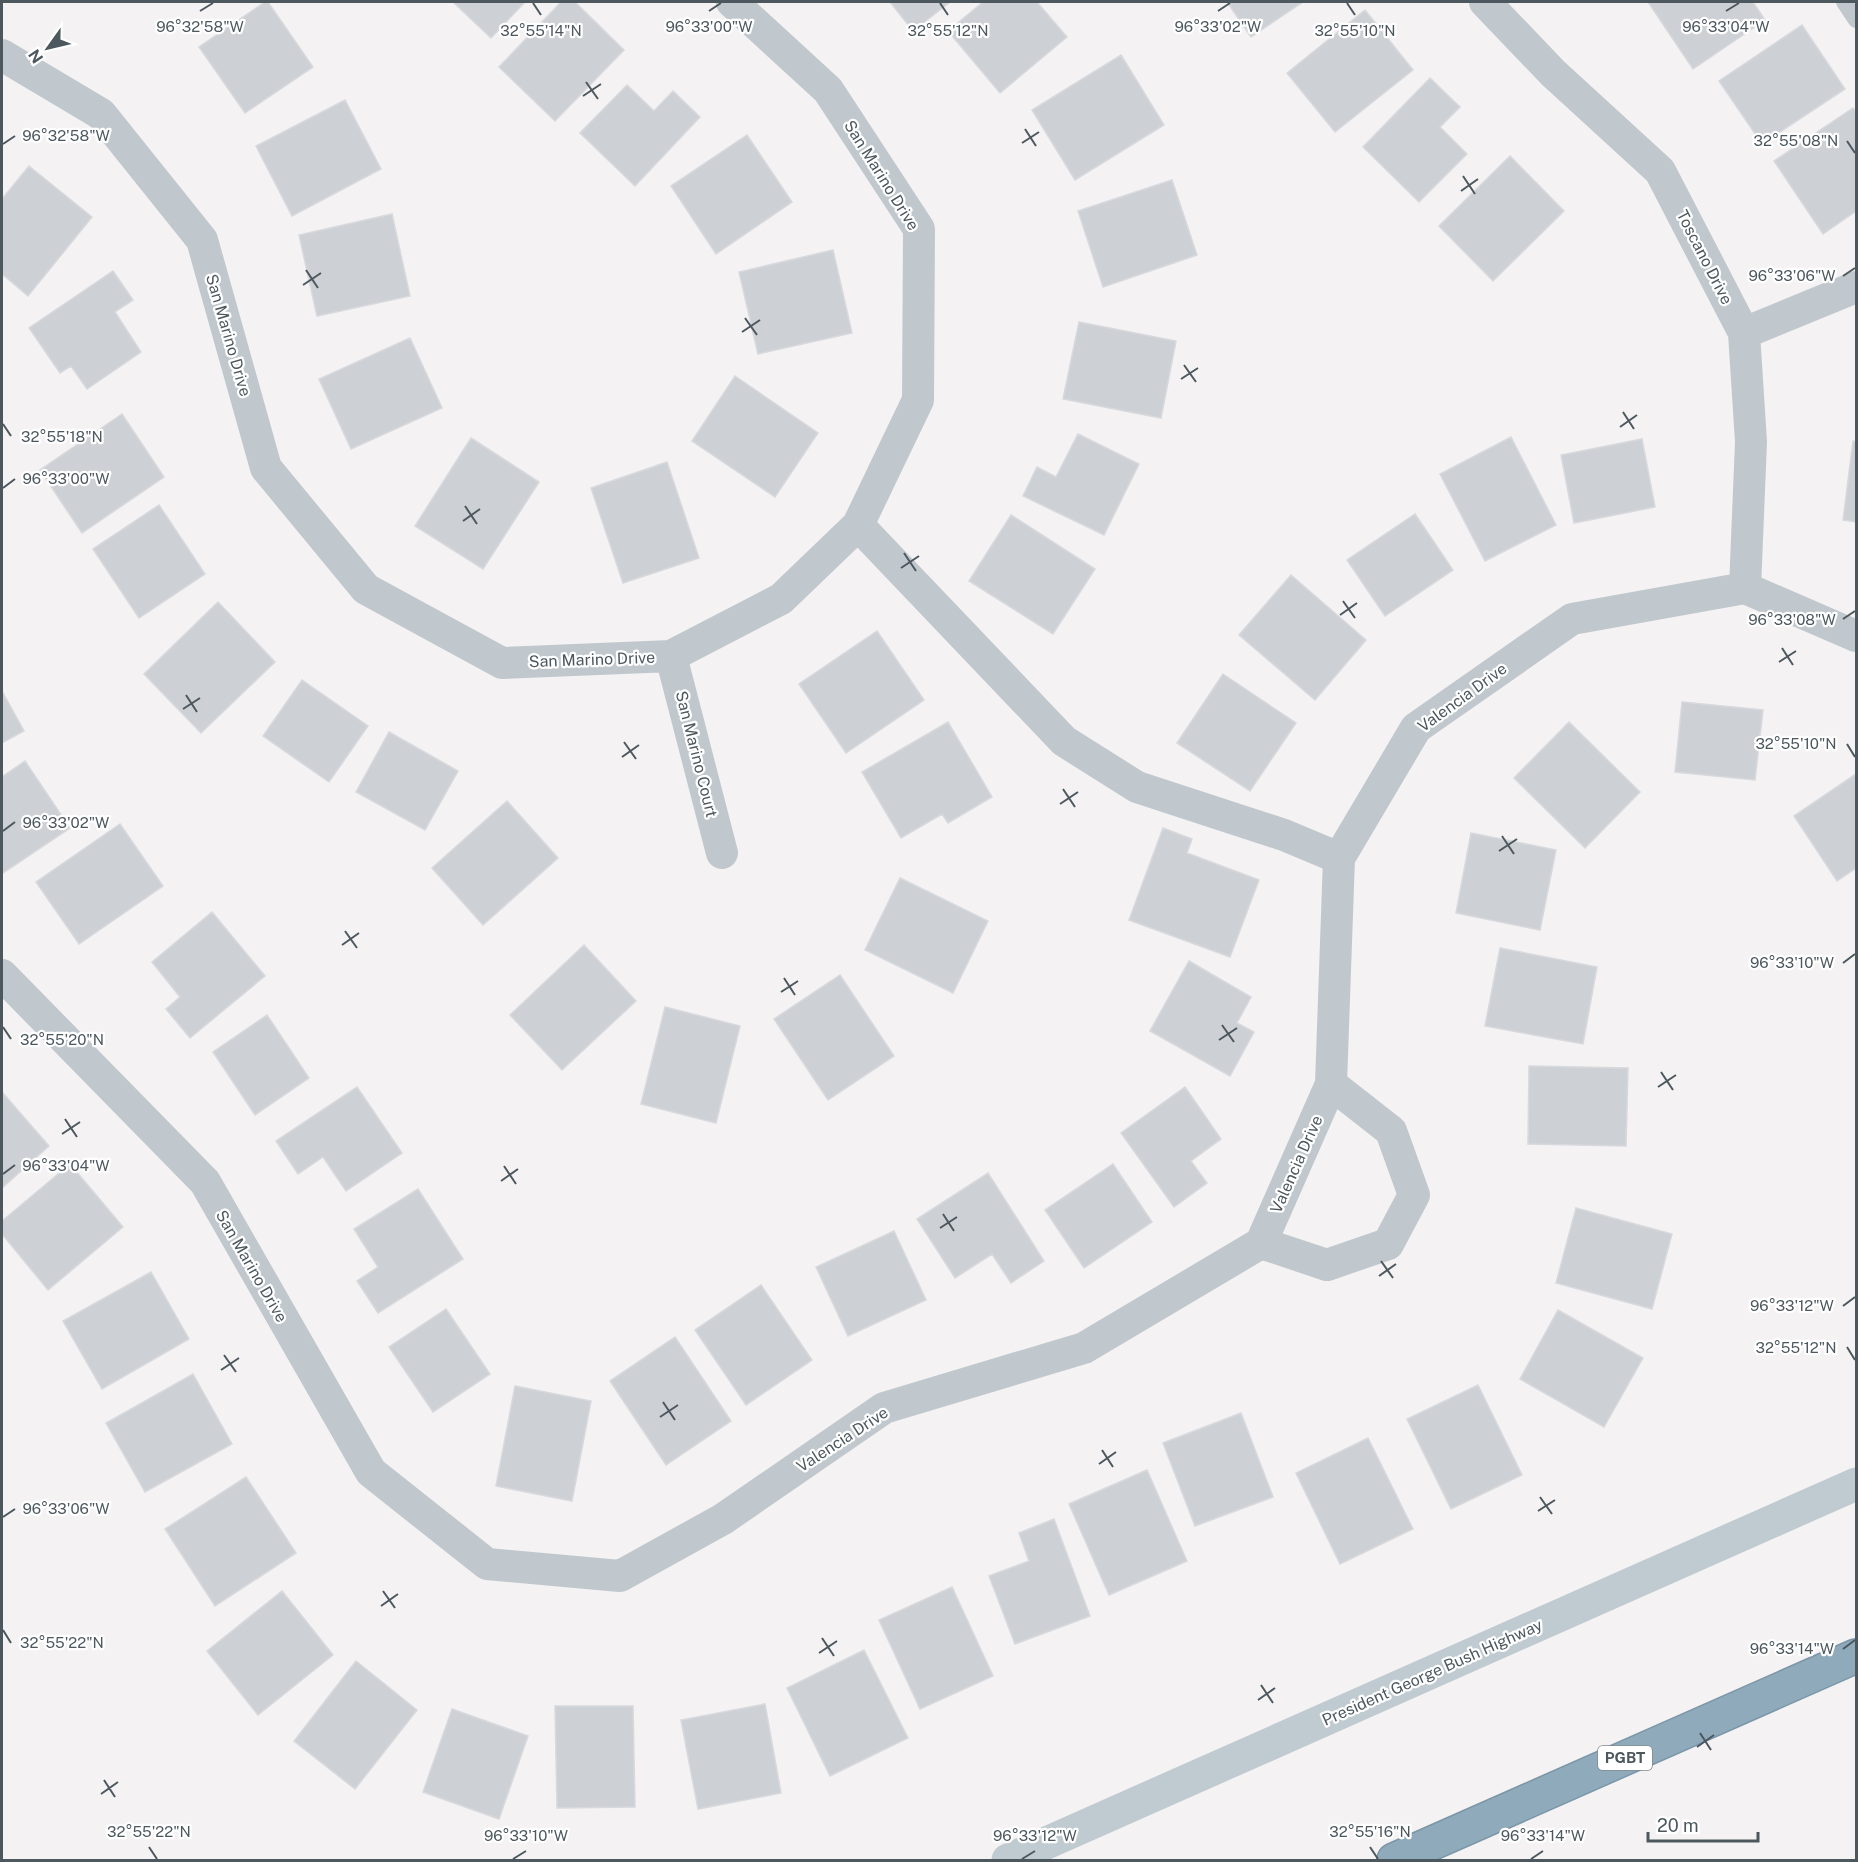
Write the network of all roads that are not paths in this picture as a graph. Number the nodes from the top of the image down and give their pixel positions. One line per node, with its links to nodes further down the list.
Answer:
1 (732, 2): 8 (street, San Marino Drive)
2 (1485, 2): 7 (street, Toscano Drive)
3 (1844, 2): 4 (lane)
4 (1857, 20)
5 (2, 55): 11 (street, San Marino Drive)
6 (1857, 287): 7 (street)
7 (1744, 333): 9 (street, Toscano Drive)
8 (858, 525): 11 (street, San Marino Drive); 13 (street)
9 (1745, 588): 10 (street); 13 (street, Valencia Drive)
10 (1857, 636)
11 (671, 656): 12 (street, San Marino Court)
12 (722, 853)
13 (1339, 858): 15 (street, Valencia Drive)
14 (2, 975): 18 (street, San Marino Drive)
15 (1331, 1084): 16 (street, Valencia Drive); 16 (street)
16 (1261, 1243): 18 (street, Valencia Drive)
17 (1857, 1484): 20 (main road, President George Bush Highway)
18 (487, 1564)
19 (1857, 1656): 21 (highway, PGBT)
20 (1008, 1860)
21 (1394, 1860)

